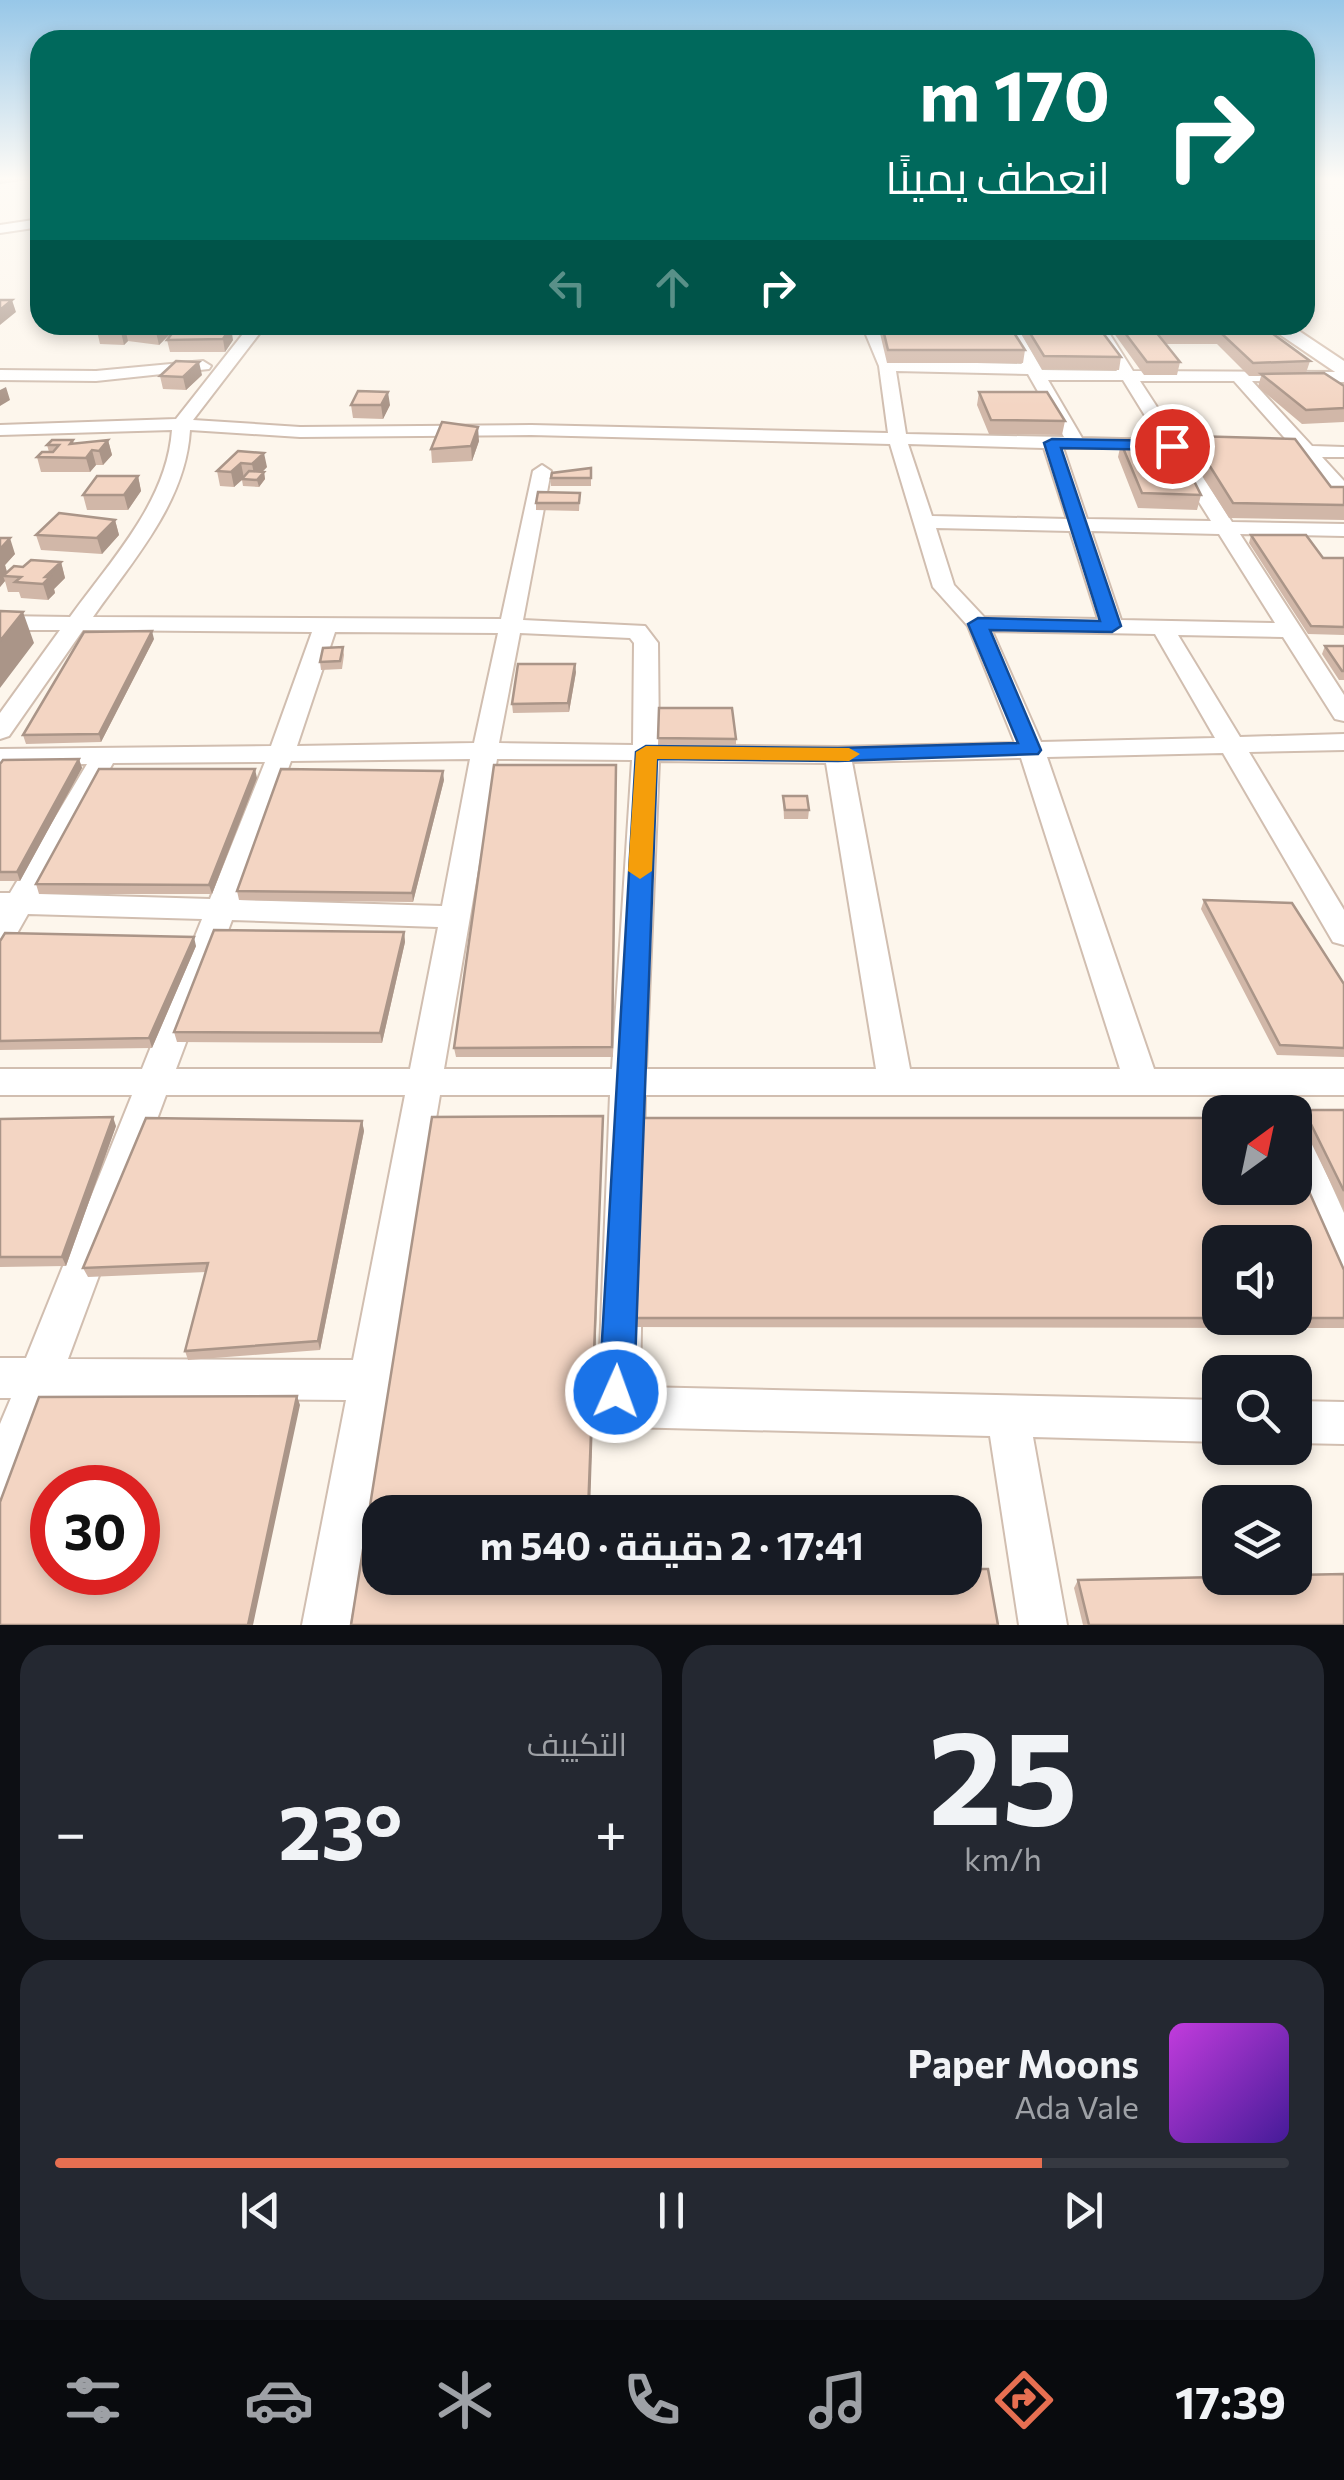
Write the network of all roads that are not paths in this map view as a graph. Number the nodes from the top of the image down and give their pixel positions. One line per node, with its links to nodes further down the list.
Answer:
1 (250, 335): 8 (street)
2 (874, 335): 9 (street)
3 (1014, 335): 10 (street)
4 (1102, 335): 13 (street)
5 (1290, 335): 12 (street)
6 (1313, 335): 7 (street)
7 (1344, 356)
8 (226, 363): 11 (street); 15 (street)
9 (887, 366): 10 (street); 17 (street)
10 (1034, 372): 13 (street); 19 (street)
11 (0, 374)
12 (1344, 374): 14 (street)
13 (1129, 376): 14 (street); 20 (street)
14 (1240, 378): 22 (street)
15 (181, 424): 16 (street); 17 (street); 31 (street)
16 (0, 430)
17 (898, 441): 18 (street); 26 (street)
18 (1052, 443): 19 (street); 27 (street)
19 (1076, 443): 20 (street)
20 (1182, 446): 28 (street)
21 (1250, 449): 22 (street)
22 (1309, 452): 23 (street); 25 (street)
23 (1344, 452)
24 (542, 471): 34 (street)
25 (1344, 492)
26 (922, 522): 27 (street); 32 (street)
27 (1076, 526): 28 (street); 35 (street)
28 (1222, 526): 29 (street); 37 (street)
29 (1344, 530)
30 (0, 623): 31 (street)
31 (73, 623): 33 (street); 39 (street)
32 (978, 624): 35 (street); 42 (street)
33 (326, 625): 34 (street); 46 (street)
34 (509, 626): 43 (street); 44 (street)
35 (1112, 626): 36 (street)
36 (1162, 628): 37 (street); 41 (street)
37 (1289, 630): 38 (street)
38 (1344, 714)
39 (0, 731)
40 (1342, 746): 41 (street)
41 (1230, 747): 42 (street); 52 (street)
42 (1031, 750): 47 (street); 59 (street)
43 (485, 752): 44 (street); 46 (street); 51 (street)
44 (646, 752): 47 (street); 57 (street)
45 (106, 753): 46 (street); 48 (street); 49 (street)
46 (281, 754): 50 (street)
47 (838, 755): 58 (street)
48 (0, 757)
49 (9, 904): 50 (street); 53 (street)
50 (218, 911): 51 (street); 55 (street)
51 (456, 916): 56 (street)
52 (1344, 935)
53 (0, 938)
54 (0, 1082): 55 (street)
55 (154, 1082): 56 (street); 65 (street)
56 (426, 1082): 57 (street); 66 (street)
57 (628, 1082): 58 (street); 67 (street)
58 (895, 1082): 59 (street)
59 (1141, 1082): 61 (street)
60 (1344, 1082): 62 (street)
61 (1257, 1095)
62 (1284, 1095)
63 (1312, 1182): 64 (street)
64 (1344, 1256)
65 (19, 1378): 66 (street); 71 (street)
66 (371, 1380): 72 (street)
67 (1008, 1416): 68 (street); 73 (street)
68 (1202, 1420)
69 (1312, 1422): 70 (street)
70 (1344, 1423)
71 (0, 1480)
72 (326, 1625)
73 (1043, 1625)

